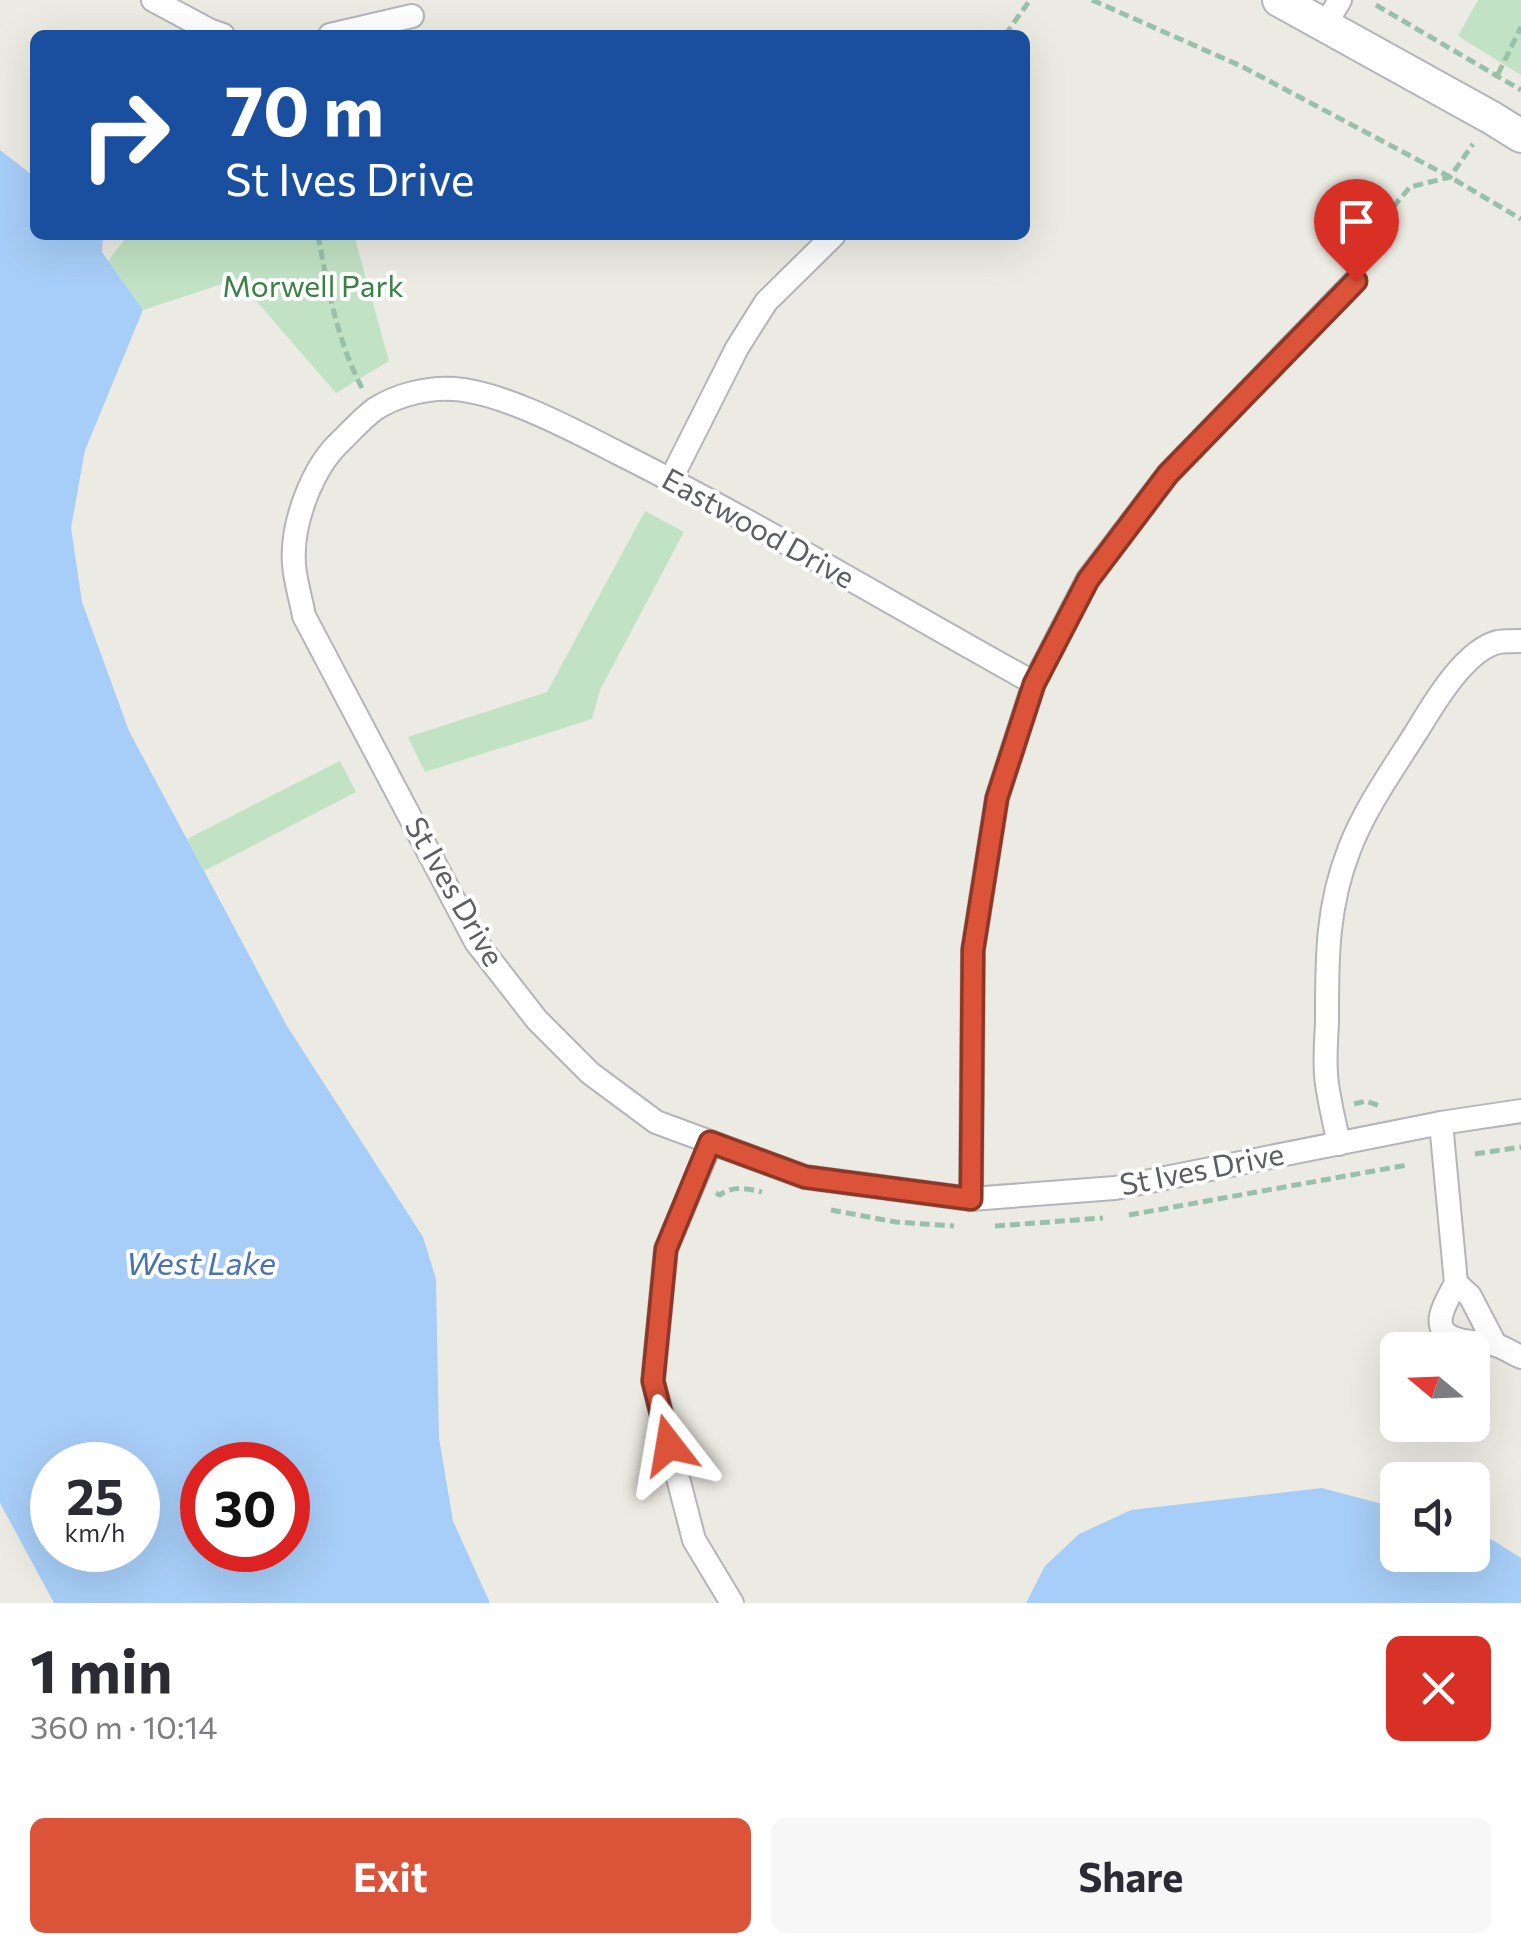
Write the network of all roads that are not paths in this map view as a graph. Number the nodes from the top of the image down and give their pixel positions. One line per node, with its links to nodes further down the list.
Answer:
1 (154, 0): 5 (street)
2 (1278, 0): 3 (street)
3 (1332, 13): 7 (street)
4 (412, 16): 6 (street)
5 (209, 30)
6 (352, 30)
7 (1521, 136)
8 (829, 240): 11 (street)
9 (1356, 281): 13 (street)
10 (475, 392): 11 (street, Eastwood Drive); 16 (street, St Ives Drive)
11 (672, 480): 13 (street, Eastwood Drive)
12 (1521, 641): 17 (street)
13 (1034, 684): 18 (street)
14 (1521, 1111): 15 (street, St Ives Drive)
15 (1442, 1123): 17 (street, St Ives Drive); 19 (street)
16 (710, 1142): 18 (street, St Ives Drive); 22 (street)
17 (1339, 1144): 18 (street, St Ives Drive)
18 (971, 1199)
19 (1456, 1284): 20 (street); 20 (street)
20 (1495, 1344): 21 (street)
21 (1521, 1357)
22 (732, 1603)

